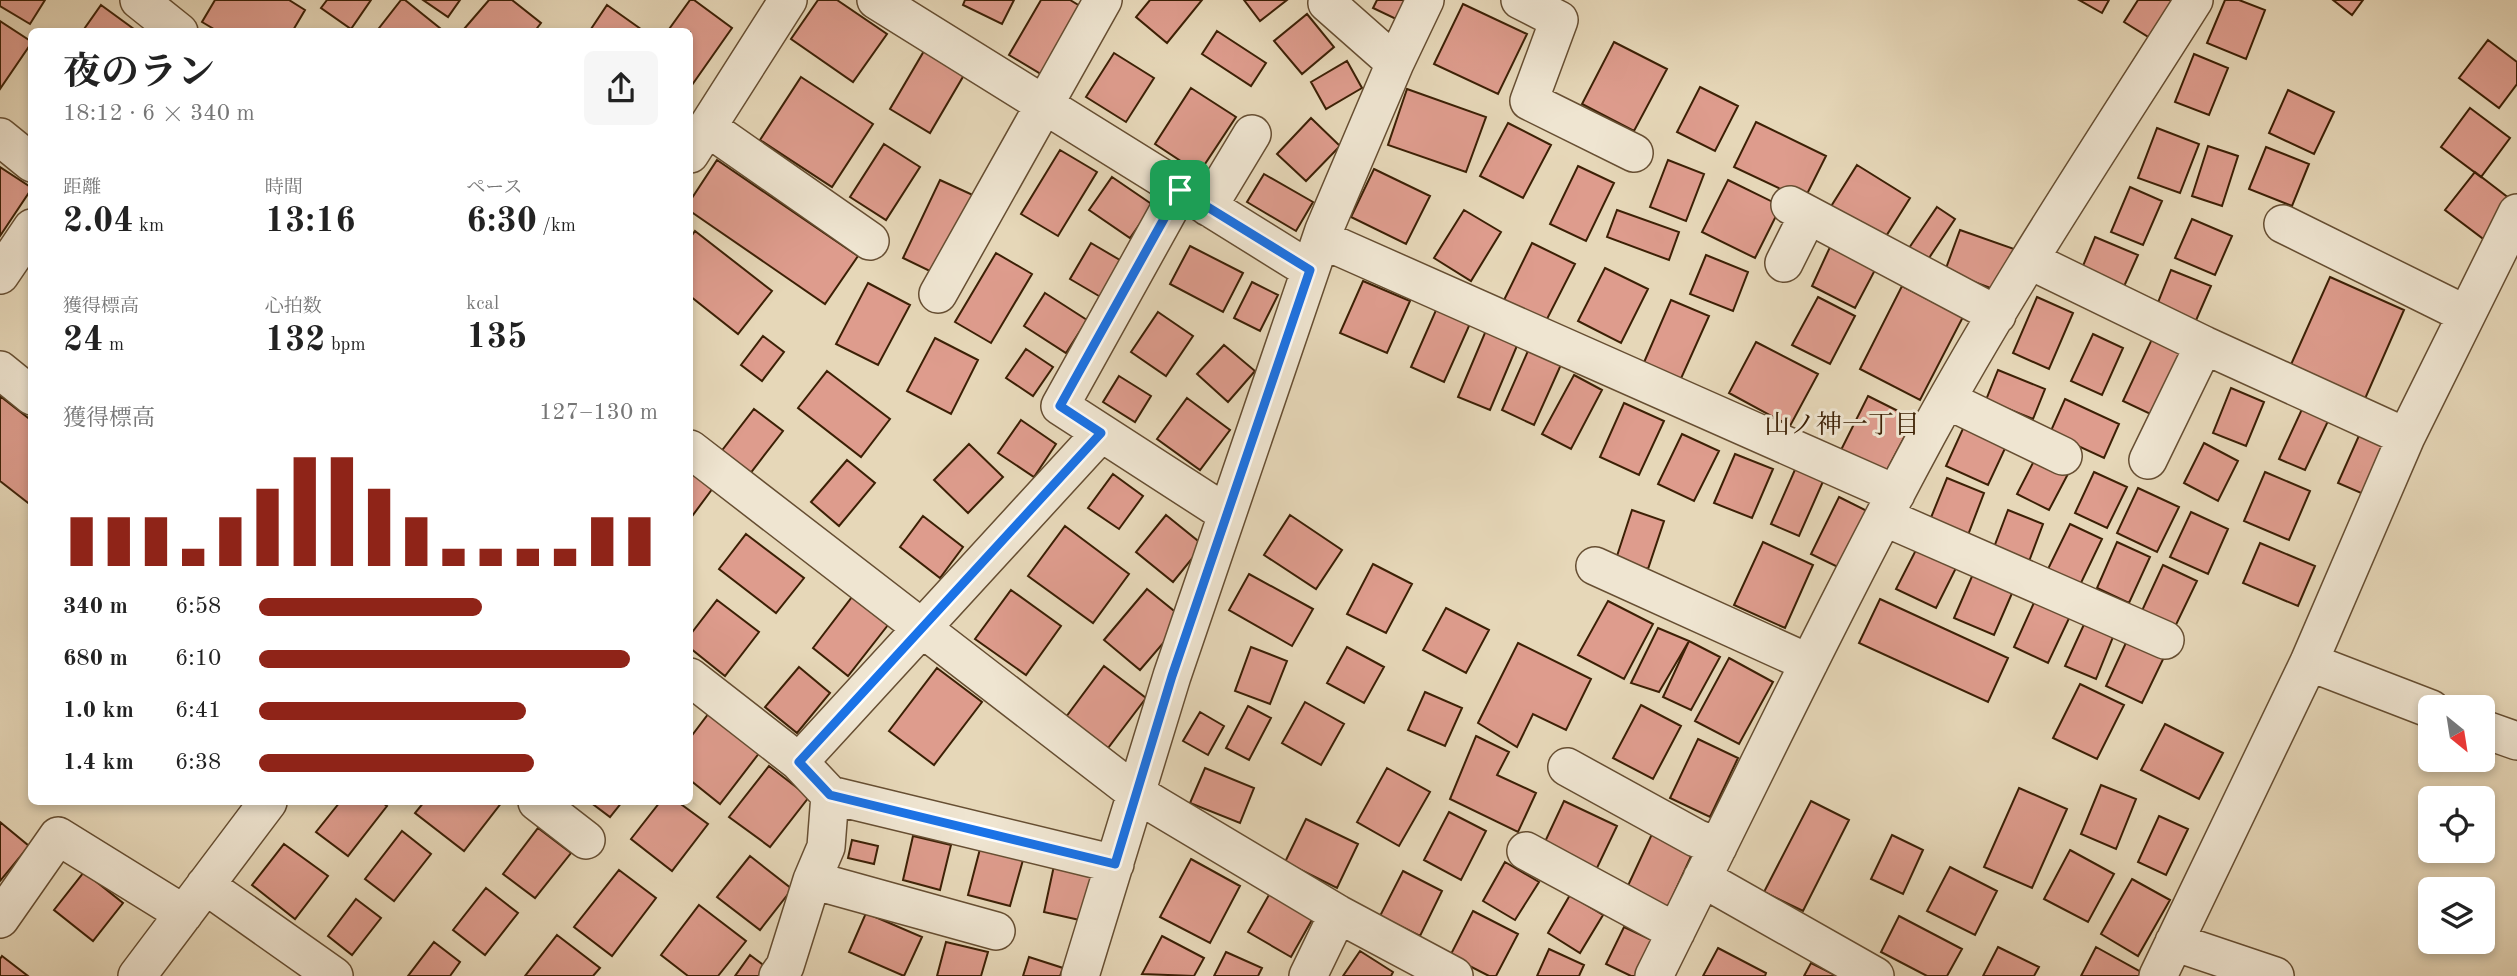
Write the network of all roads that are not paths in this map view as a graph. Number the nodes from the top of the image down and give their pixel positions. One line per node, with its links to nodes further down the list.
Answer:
1 (139, 0): 9 (street)
2 (788, 0): 14 (street)
3 (876, 0): 11 (street)
4 (1103, 0): 11 (street)
5 (1425, 0): 10 (street)
6 (1520, 0): 15 (street)
7 (2194, 0): 23 (street)
8 (1327, 3): 10 (street)
9 (178, 22)
10 (1395, 63): 22 (street)
11 (1042, 105): 17 (street); 26 (street)
12 (1252, 134): 17 (street)
13 (0, 138): 16 (street)
14 (698, 141): 21 (street)
15 (1634, 153)
16 (28, 160)
17 (1194, 199): 22 (street); 33 (street)
18 (2517, 213): 27 (street)
19 (2283, 224): 27 (street)
20 (28, 234): 25 (street)
21 (870, 241)
22 (1316, 255): 38 (street); 39 (street)
23 (2029, 260): 28 (street); 29 (street)
24 (1784, 263): 28 (street)
25 (0, 275)
26 (938, 294)
27 (2465, 314): 34 (street)
28 (1997, 315): 32 (street)
29 (2204, 345): 34 (street); 37 (street)
30 (0, 370): 31 (street)
31 (28, 393)
32 (1947, 400): 36 (street); 38 (street)
33 (1101, 433): 39 (street); 41 (street)
34 (2406, 437): 43 (street)
35 (693, 451): 41 (street)
36 (2063, 456)
37 (2148, 460)
38 (1890, 506): 42 (street); 44 (street)
39 (1227, 514): 51 (street)
40 (1595, 566): 44 (street)
41 (923, 629): 49 (street); 51 (street)
42 (2165, 640)
43 (2308, 662): 46 (street); 65 (street)
44 (1809, 663): 57 (street)
45 (693, 679): 49 (street)
46 (2418, 704)
47 (2496, 734): 48 (street)
48 (2517, 741)
49 (799, 762): 52 (street)
50 (1567, 767): 57 (street)
51 (1137, 794): 58 (street); 61 (street)
52 (830, 795): 58 (street); 59 (street)
53 (266, 805): 60 (street)
54 (541, 805): 55 (street)
55 (586, 839)
56 (1526, 851): 64 (street)
57 (1710, 863): 64 (street); 73 (street)
58 (1115, 864): 69 (street)
59 (813, 880): 63 (street); 68 (street)
60 (194, 900): 62 (street); 66 (street); 67 (street)
61 (1338, 914): 70 (street); 71 (street)
62 (0, 919)
63 (996, 931)
64 (1676, 932): 72 (street)
65 (2174, 942): 74 (street); 75 (street)
66 (147, 973)
67 (334, 976)
68 (778, 976)
69 (1080, 976)
70 (1308, 976)
71 (1454, 976)
72 (1654, 976)
73 (1875, 976)
74 (2158, 976)
75 (2275, 976)

